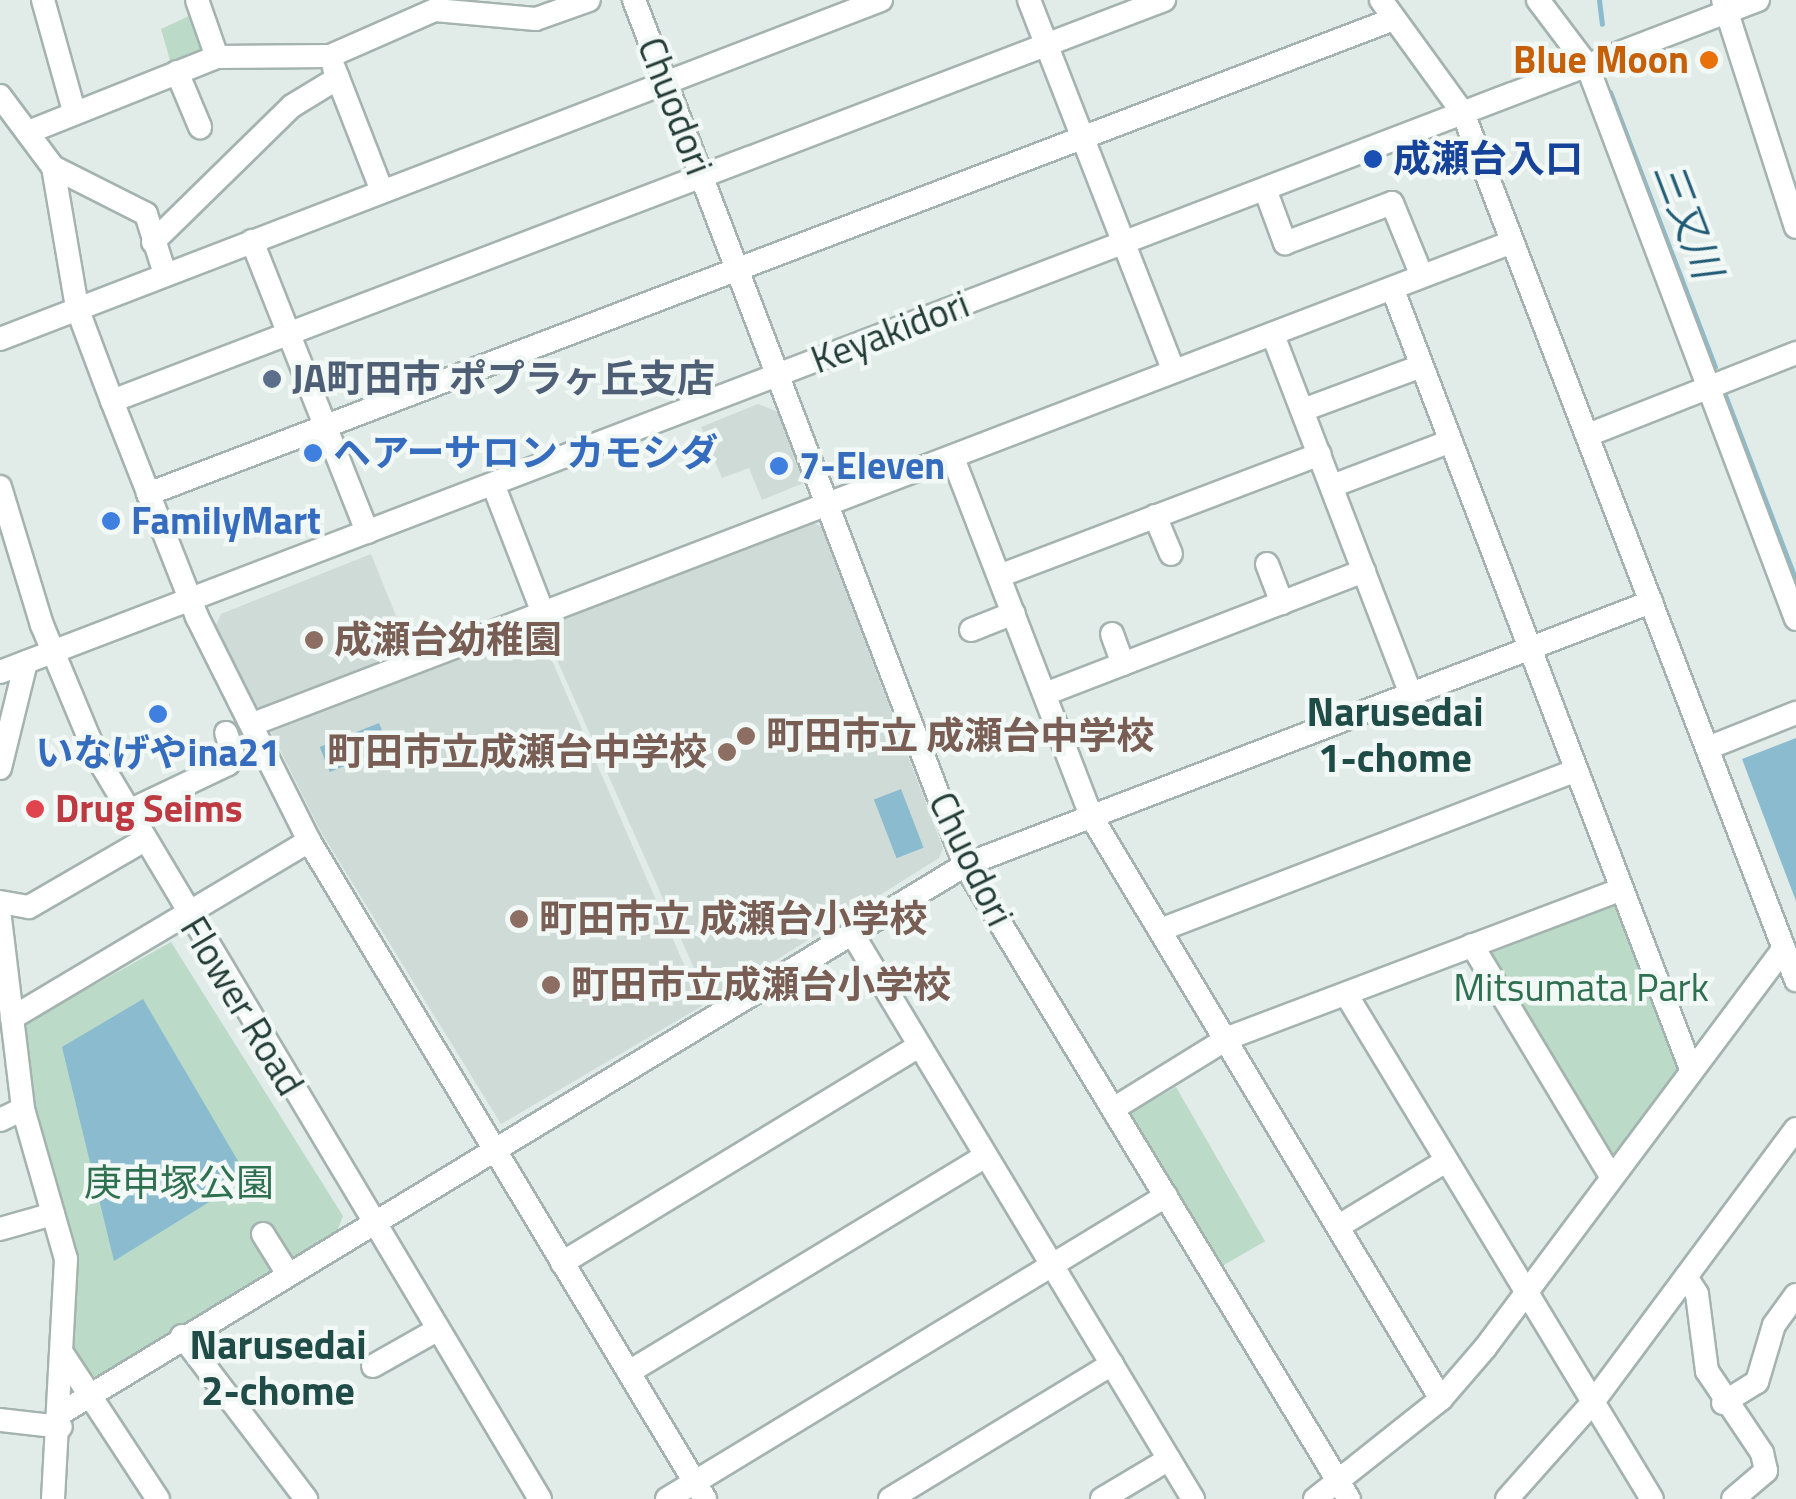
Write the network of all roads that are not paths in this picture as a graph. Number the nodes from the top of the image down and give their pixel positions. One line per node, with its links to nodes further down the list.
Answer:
1 (43, 0): 20 (street)
2 (197, 0): 14 (street)
3 (588, 0): 11 (street)
4 (634, 0): 18 (street, Chuodori)
5 (881, 0): 18 (street)
6 (1029, 0): 13 (street)
7 (1164, 0): 13 (street)
8 (1538, 0): 15 (street)
9 (1758, 0): 10 (street, Keyakidori)
10 (1726, 6): 15 (street, Keyakidori); 29 (street)
11 (541, 8): 16 (street)
12 (1388, 9): 21 (street); 24 (street)
13 (1046, 44): 24 (street); 26 (street)
14 (217, 57): 16 (street); 17 (street)
15 (1587, 66): 21 (street, Keyakidori); 46 (street)
16 (334, 67): 28 (street); 31 (street)
17 (177, 72): 20 (street); 22 (street)
18 (666, 82): 26 (street, Chuodori); 28 (street)
19 (0, 96): 23 (street)
20 (74, 112): 23 (street)
21 (1463, 113): 27 (street, Keyakidori); 33 (street)
22 (200, 127)
23 (31, 131): 25 (street)
24 (1082, 137): 32 (street); 34 (street)
25 (54, 168): 31 (street); 38 (street)
26 (700, 174): 34 (street, Chuodori); 39 (street)
27 (1264, 188): 32 (street, Keyakidori); 36 (street)
28 (382, 191): 30 (street)
29 (1796, 227)
30 (252, 240): 35 (street); 39 (street)
31 (153, 242): 35 (street)
32 (1123, 242): 44 (street); 45 (street, Keyakidori)
33 (1512, 242): 36 (street); 50 (street)
34 (737, 268): 45 (street, Chuodori); 49 (street)
35 (165, 274): 38 (street)
36 (1422, 276): 37 (street)
37 (1393, 290): 40 (street); 43 (street)
38 (77, 308): 41 (street); 47 (street)
39 (289, 334): 47 (street); 49 (street)
40 (1273, 335): 44 (street); 48 (street)
41 (0, 338)
42 (1796, 353): 46 (street)
43 (1421, 366): 48 (street); 51 (street)
44 (1174, 371): 53 (street)
45 (777, 374): 54 (street, Keyakidori); 58 (street, Chuodori)
46 (1709, 388): 50 (street); 70 (street)
47 (112, 401): 57 (street)
48 (1303, 410): 52 (street)
49 (325, 426): 57 (street); 60 (street)
50 (1588, 435): 67 (street)
51 (1451, 440): 55 (street); 73 (street)
52 (1320, 454): 55 (street); 59 (street)
53 (953, 458): 58 (street); 64 (street)
54 (493, 484): 60 (street, Keyakidori); 68 (street)
55 (1332, 486): 63 (street)
56 (0, 487): 74 (street, Flower Road)
57 (148, 494): 65 (street)
58 (827, 504): 68 (street); 90 (street, Chuodori)
59 (1155, 516): 61 (street); 64 (street)
60 (367, 532): 65 (street, Keyakidori)
61 (1171, 554)
62 (1267, 564): 66 (street)
63 (1364, 571): 66 (street); 78 (street)
64 (999, 576): 69 (street)
65 (190, 600): 74 (street, Keyakidori); 81 (street)
66 (1282, 602): 76 (street)
67 (1651, 602): 73 (street); 83 (street)
68 (544, 613): 81 (street)
69 (1014, 613): 71 (street); 79 (street)
70 (1796, 619)
71 (971, 630)
72 (1112, 634): 76 (street)
73 (1530, 646): 78 (street); 85 (street)
74 (52, 652): 75 (street, Keyakidori); 86 (street, Flower Road)
75 (26, 662): 77 (street, Keyakidori); 84 (street)
76 (1123, 664): 79 (street)
77 (0, 672)
78 (1410, 692): 87 (street)
79 (1046, 694): 87 (street)
80 (1796, 713): 83 (street)
81 (253, 724): 89 (street)
82 (226, 732): 86 (street)
83 (1708, 748): 98 (street)
84 (0, 768)
85 (1576, 770): 91 (street); 95 (street)
86 (127, 812): 88 (street, Flower Road)
87 (1091, 816): 90 (street); 95 (street)
88 (144, 841): 92 (street); 93 (street, Flower Road)
89 (309, 841): 93 (street); 109 (street)
90 (965, 865): 96 (street); 106 (street, Chuodori)
91 (1622, 889): 97 (street); 104 (street)
92 (0, 902)
93 (187, 914): 101 (street); 115 (street, Flower Road)
94 (0, 918): 101 (street)
95 (1160, 930): 102 (street)
96 (852, 933): 103 (street); 109 (street)
97 (1472, 945): 100 (street); 112 (street)
98 (1784, 948): 99 (street); 104 (street)
99 (1796, 980)
100 (1346, 994): 102 (street); 111 (street)
101 (12, 1018): 105 (street)
102 (1228, 1038): 106 (street); 116 (street)
103 (920, 1046): 110 (street); 119 (street)
104 (1692, 1070): 112 (street)
105 (24, 1109): 107 (street); 114 (street)
106 (1113, 1109): 113 (street, Chuodori)
107 (0, 1120)
108 (1796, 1129): 122 (street)
109 (495, 1150): 115 (street); 119 (street)
110 (985, 1156): 120 (street); 130 (street)
111 (1446, 1161): 116 (street); 123 (street)
112 (1611, 1176): 123 (street)
113 (1166, 1196): 120 (street); 139 (street, Chuodori)
114 (53, 1214): 117 (street); 127 (street)
115 (373, 1224): 121 (street); 125 (street, Flower Road)
116 (1339, 1226): 132 (street)
117 (0, 1229)
118 (262, 1234): 121 (street)
119 (562, 1262): 130 (street)
120 (1054, 1266): 128 (street); 138 (street)
121 (288, 1274): 126 (street)
122 (1686, 1277): 133 (street); 134 (street)
123 (1527, 1293): 132 (street); 133 (street)
124 (1796, 1295): 134 (street)
125 (437, 1330): 129 (street); 144 (street, Flower Road)
126 (182, 1336): 131 (street); 143 (street)
127 (64, 1356): 131 (street); 136 (street)
128 (1112, 1364): 137 (street); 146 (street)
129 (373, 1366)
130 (629, 1372): 138 (street)
131 (90, 1394): 136 (street); 142 (street)
132 (1441, 1399): 139 (street)
133 (1593, 1402): 150 (street); 151 (street)
134 (1723, 1403): 140 (street)
135 (0, 1420): 136 (street)
136 (62, 1420): 141 (street)
137 (1169, 1459): 147 (street); 148 (street)
138 (700, 1491): 145 (street)
139 (1345, 1491): 149 (street)
140 (1749, 1494)
141 (54, 1499)
142 (158, 1499)
143 (306, 1499)
144 (540, 1499)
145 (667, 1499)
146 (890, 1499)
147 (1102, 1499)
148 (1194, 1499)
149 (1315, 1499)
150 (1507, 1499)
151 (1652, 1499)

